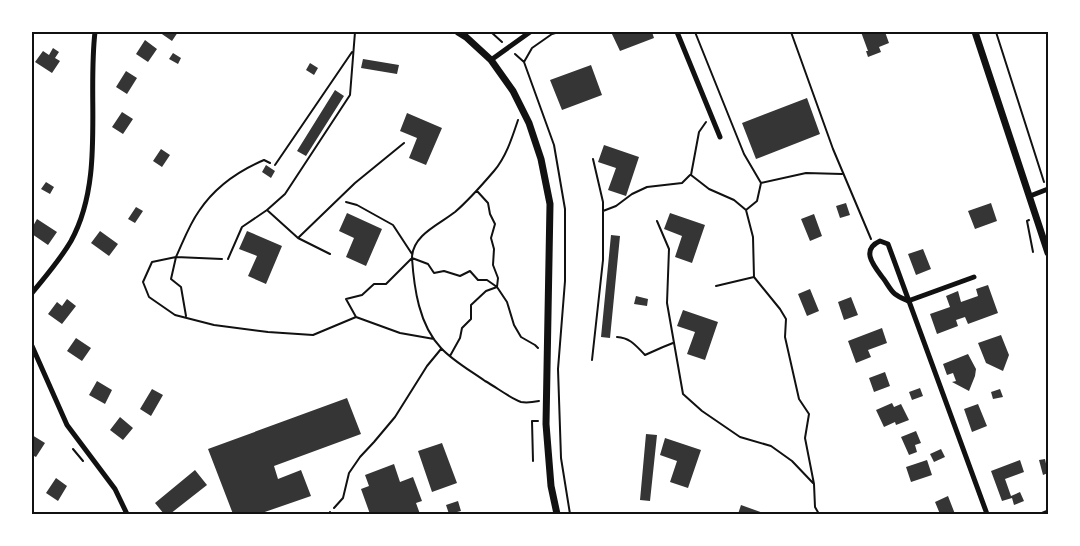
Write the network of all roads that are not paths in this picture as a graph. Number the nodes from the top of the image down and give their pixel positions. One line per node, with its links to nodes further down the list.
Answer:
1 (95, 32): 20 (street)
2 (355, 32): 7 (lane)
3 (458, 32): 8 (street)
4 (530, 32): 8 (street)
5 (677, 32): 9 (street)
6 (975, 32): 13 (street)
7 (354, 49): 11 (lane); 14 (lane)
8 (491, 60): 25 (street)
9 (720, 137)
10 (404, 143): 15 (lane)
11 (275, 165)
12 (1048, 189): 13 (street)
13 (1030, 196): 16 (street)
14 (267, 210): 15 (lane); 18 (lane)
15 (298, 238): 17 (lane)
16 (1048, 253)
17 (330, 254)
18 (228, 260)
19 (974, 277): 21 (street)
20 (32, 293)
21 (908, 301): 21 (street); 26 (street)
22 (32, 346): 24 (street)
23 (1048, 513): 27 (street)
24 (127, 514)
25 (557, 514)
26 (987, 514)
27 (1043, 514)

